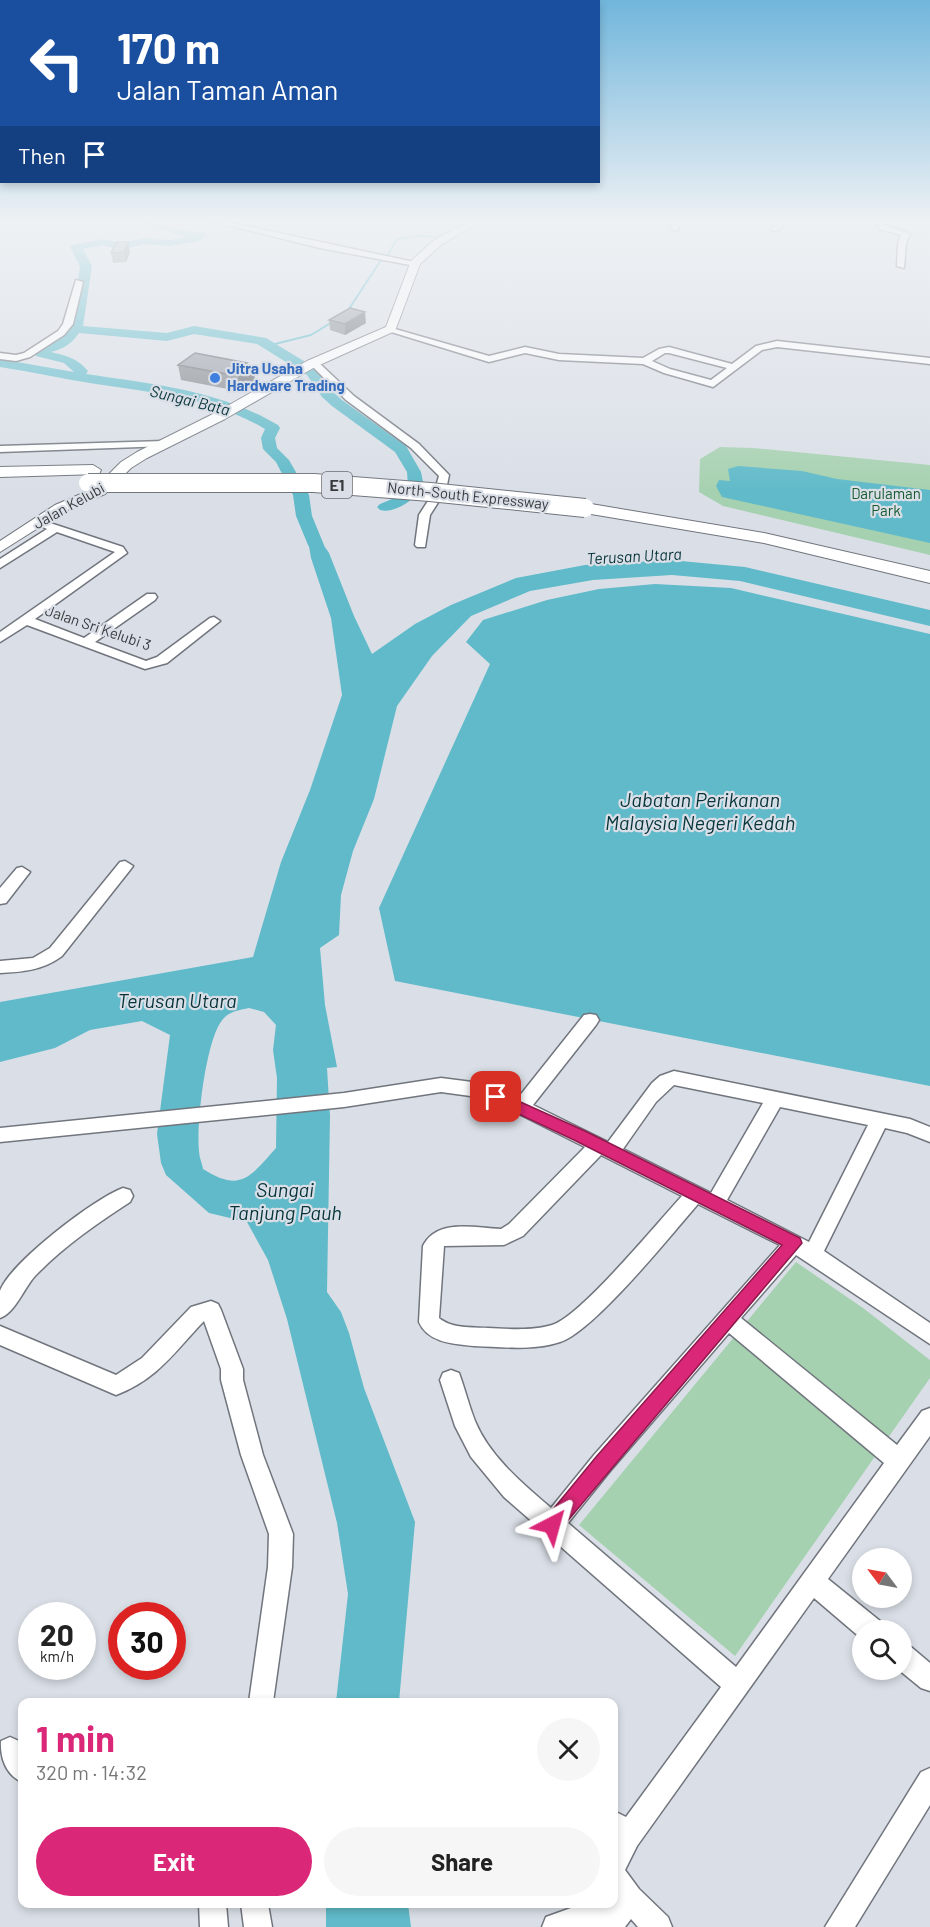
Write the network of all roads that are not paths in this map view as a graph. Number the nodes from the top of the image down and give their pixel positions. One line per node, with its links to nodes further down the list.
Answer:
1 (71, 312): 4 (street)
2 (398, 312): 3 (main road)
3 (392, 329): 5 (street); 7 (main road, Jalan Kelubi)
4 (0, 356)
5 (645, 361): 8 (street); 8 (street)
6 (930, 361): 8 (street)
7 (308, 366): 9 (main road, Jalan Kelubi); 17 (street)
8 (734, 367)
9 (164, 444): 10 (street); 15 (main road, Jalan Kelubi)
10 (0, 449)
11 (0, 472): 12 (highway, North–South Expressway / E1)
12 (91, 477): 13 (highway, North–South Expressway / E1); 14 (highway, North–South Expressway / E1, bridge)
13 (0, 485)
14 (587, 502): 19 (highway, North–South Expressway / E1); 21 (highway, North–South Expressway / E1)
15 (38, 522): 16 (street); 18 (main road, Jalan Kelubi)
16 (56, 528): 20 (street); 23 (street)
17 (421, 545)
18 (0, 548)
19 (930, 562)
20 (0, 564)
21 (930, 577)
22 (151, 597): 26 (street)
23 (25, 620): 25 (street, Jalan Sri Kelubi 3); 26 (street, Jalan Sri Kelubi 3)
24 (214, 621): 26 (street, Jalan Sri Kelubi 3)
25 (0, 638)
26 (86, 643)
27 (125, 866): 30 (street)
28 (22, 872): 29 (street)
29 (0, 899)
30 (0, 967)
31 (590, 1020): 33 (street)
32 (776, 1097): 34 (street); 37 (street); 40 (street)
33 (522, 1107): 35 (street); 37 (street)
34 (880, 1120): 36 (street); 42 (street)
35 (0, 1135)
36 (930, 1135)
37 (606, 1148): 38 (street); 38 (street)
38 (696, 1194): 40 (street)
39 (123, 1196): 43 (street)
40 (715, 1203): 41 (street)
41 (794, 1243): 42 (street); 44 (street)
42 (813, 1254): 46 (street)
43 (0, 1309)
44 (728, 1320): 49 (street); 50 (street)
45 (0, 1335): 56 (street)
46 (930, 1335)
47 (450, 1380): 50 (street)
48 (930, 1418): 49 (street)
49 (899, 1461): 51 (street)
50 (552, 1525): 55 (street)
51 (812, 1581): 52 (street); 55 (street)
52 (859, 1620)
53 (912, 1664): 54 (street)
54 (930, 1679)
55 (738, 1684): 58 (street)
56 (262, 1698)
57 (930, 1781): 69 (street)
58 (621, 1830)
59 (621, 1888): 68 (street)
60 (213, 1908): 64 (street)
61 (256, 1908): 65 (street)
62 (588, 1908): 66 (street)
63 (614, 1908): 67 (street)
64 (213, 1927)
65 (258, 1927)
66 (556, 1927)
67 (608, 1927)
68 (658, 1927)
69 (839, 1927)

